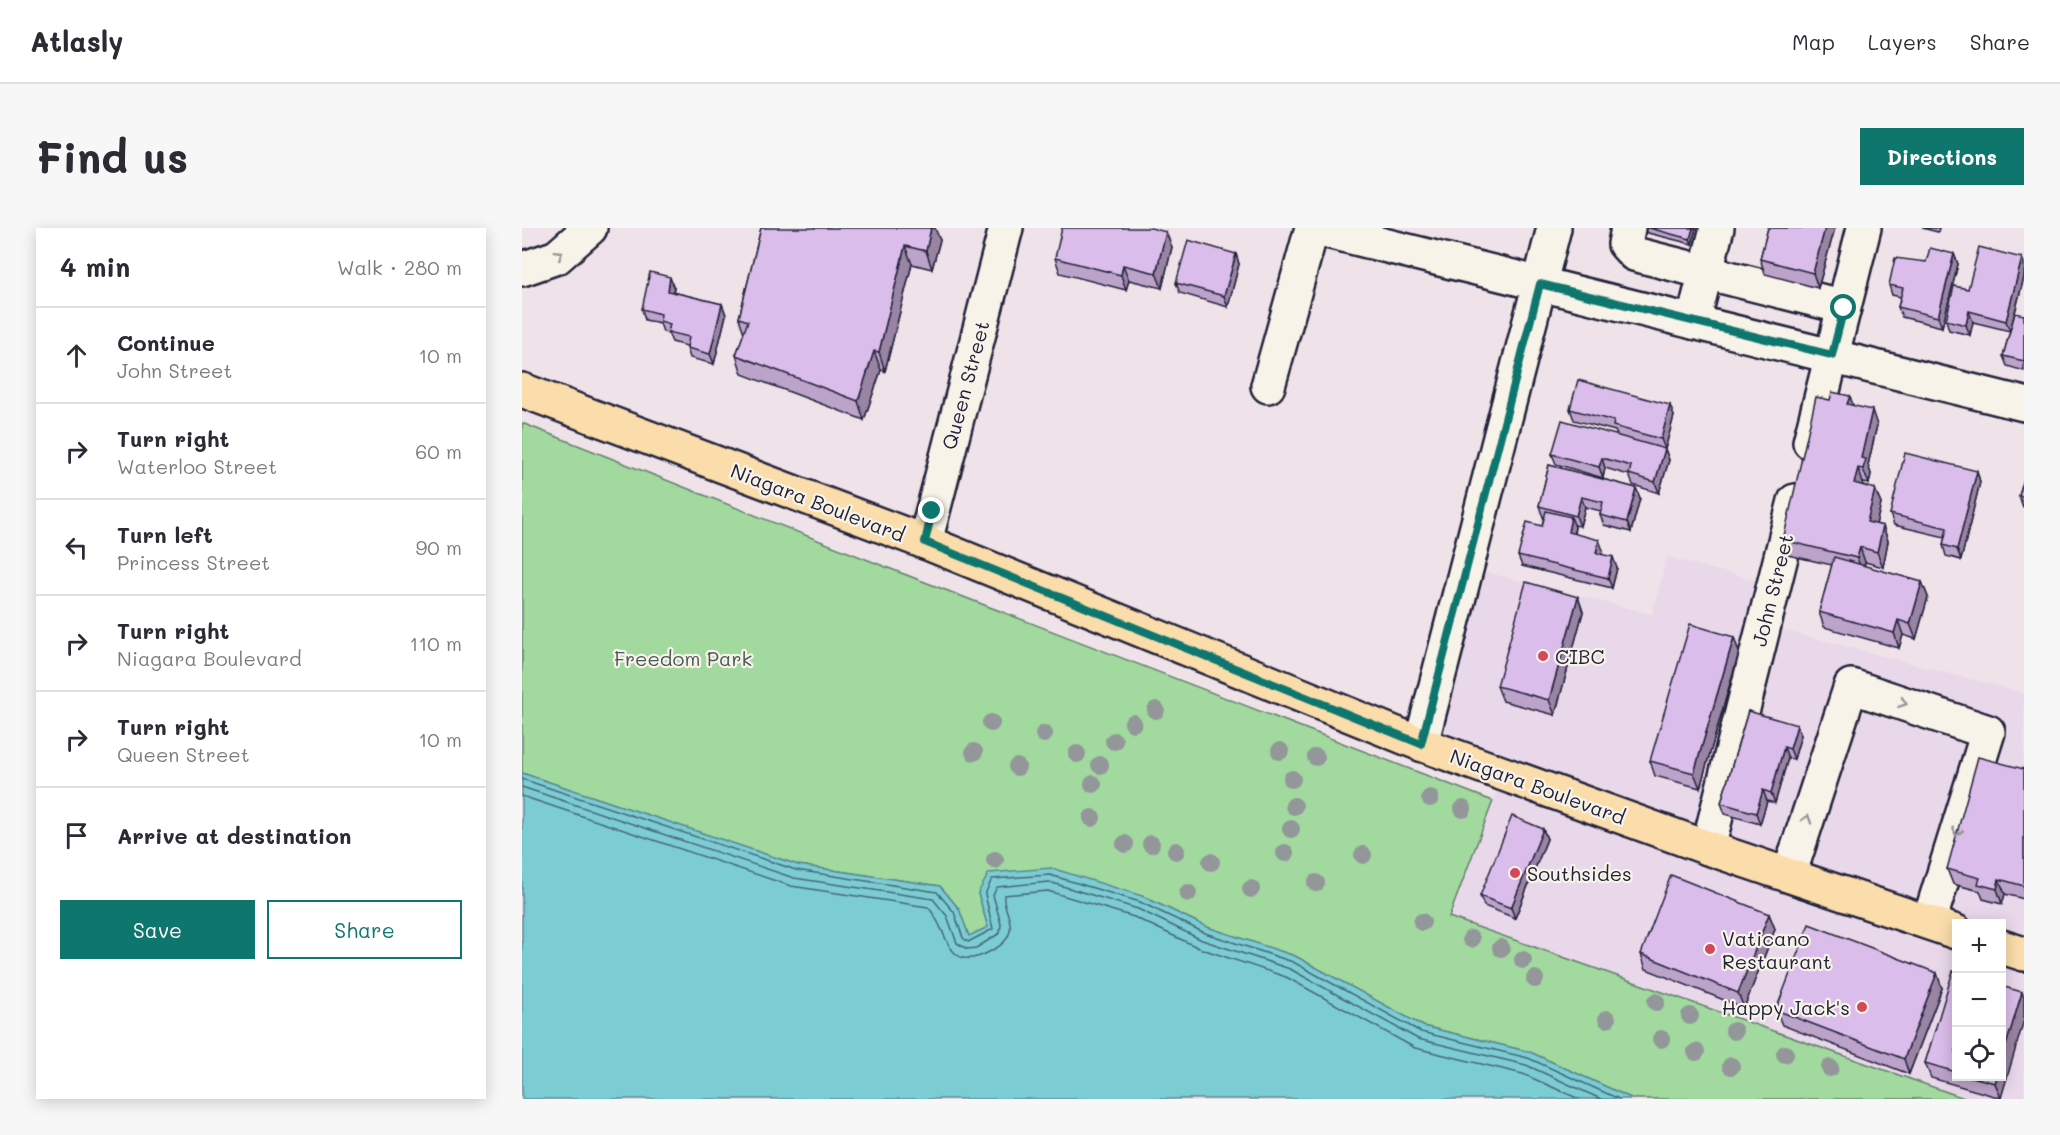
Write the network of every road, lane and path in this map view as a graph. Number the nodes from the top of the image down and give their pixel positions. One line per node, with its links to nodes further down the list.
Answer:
1 (590, 228): 8 (street, one-way to 1)
2 (1006, 228): 17 (street, Queen Street)
3 (1314, 228): 10 (street); 14 (street)
4 (1554, 228): 10 (street)
5 (1628, 228): 9 (street)
6 (1717, 228): 9 (street)
7 (1864, 228): 11 (street, John Street)
8 (522, 269)
9 (1706, 272): 11 (street); 12 (street)
10 (1540, 284): 12 (street); 18 (street)
11 (1844, 308): 13 (street, John Street)
12 (1693, 322): 13 (street)
13 (1832, 355): 16 (street); 19 (street, John Street)
14 (1268, 386)
15 (522, 390): 17 (main road, Niagara Boulevard)
16 (2024, 404)
17 (925, 542): 18 (main road, Niagara Boulevard)
18 (1421, 744): 19 (main road, Niagara Boulevard)
19 (1708, 848): 20 (main road, Niagara Boulevard)
20 (1789, 875): 21 (main road, Niagara Boulevard); 21 (street, one-way to 21)
21 (1943, 927)
22 (2006, 949): 23 (main road)
23 (2024, 954)

